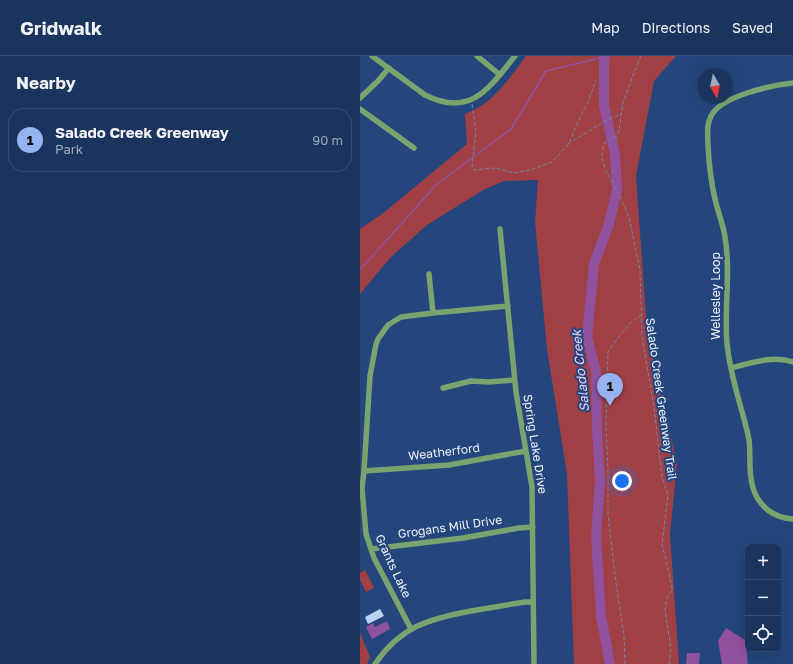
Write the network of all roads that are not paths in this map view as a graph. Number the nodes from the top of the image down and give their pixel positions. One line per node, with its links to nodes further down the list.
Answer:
1 (372, 56): 4 (street)
2 (477, 56): 5 (street)
3 (515, 56): 5 (street)
4 (389, 68): 5 (street); 7 (street)
5 (500, 75)
6 (793, 83): 15 (street, Wellesley Loop)
7 (360, 98)
8 (360, 109): 9 (street)
9 (414, 148)
10 (500, 229): 12 (street, Spring Lake Drive)
11 (429, 274): 13 (street)
12 (508, 306): 13 (street, Grants Lake); 16 (street, Spring Lake Drive)
13 (433, 313): 19 (street, Grants Lake)
14 (793, 362): 15 (street)
15 (731, 368): 20 (street, Wellesley Loop)
16 (514, 380): 17 (street); 18 (street, Spring Lake Drive)
17 (443, 388)
18 (526, 451): 19 (street, Weatherford); 21 (street, Spring Lake Drive)
19 (364, 471): 22 (street, Grants Lake)
20 (793, 519)
21 (533, 527): 22 (street, Grogans Mill Drive); 23 (street, Spring Lake Drive)
22 (371, 549): 24 (street, Grants Lake)
23 (533, 602): 24 (street); 26 (street, Spring Lake Drive)
24 (411, 629): 25 (street)
25 (375, 664)
26 (534, 664)

